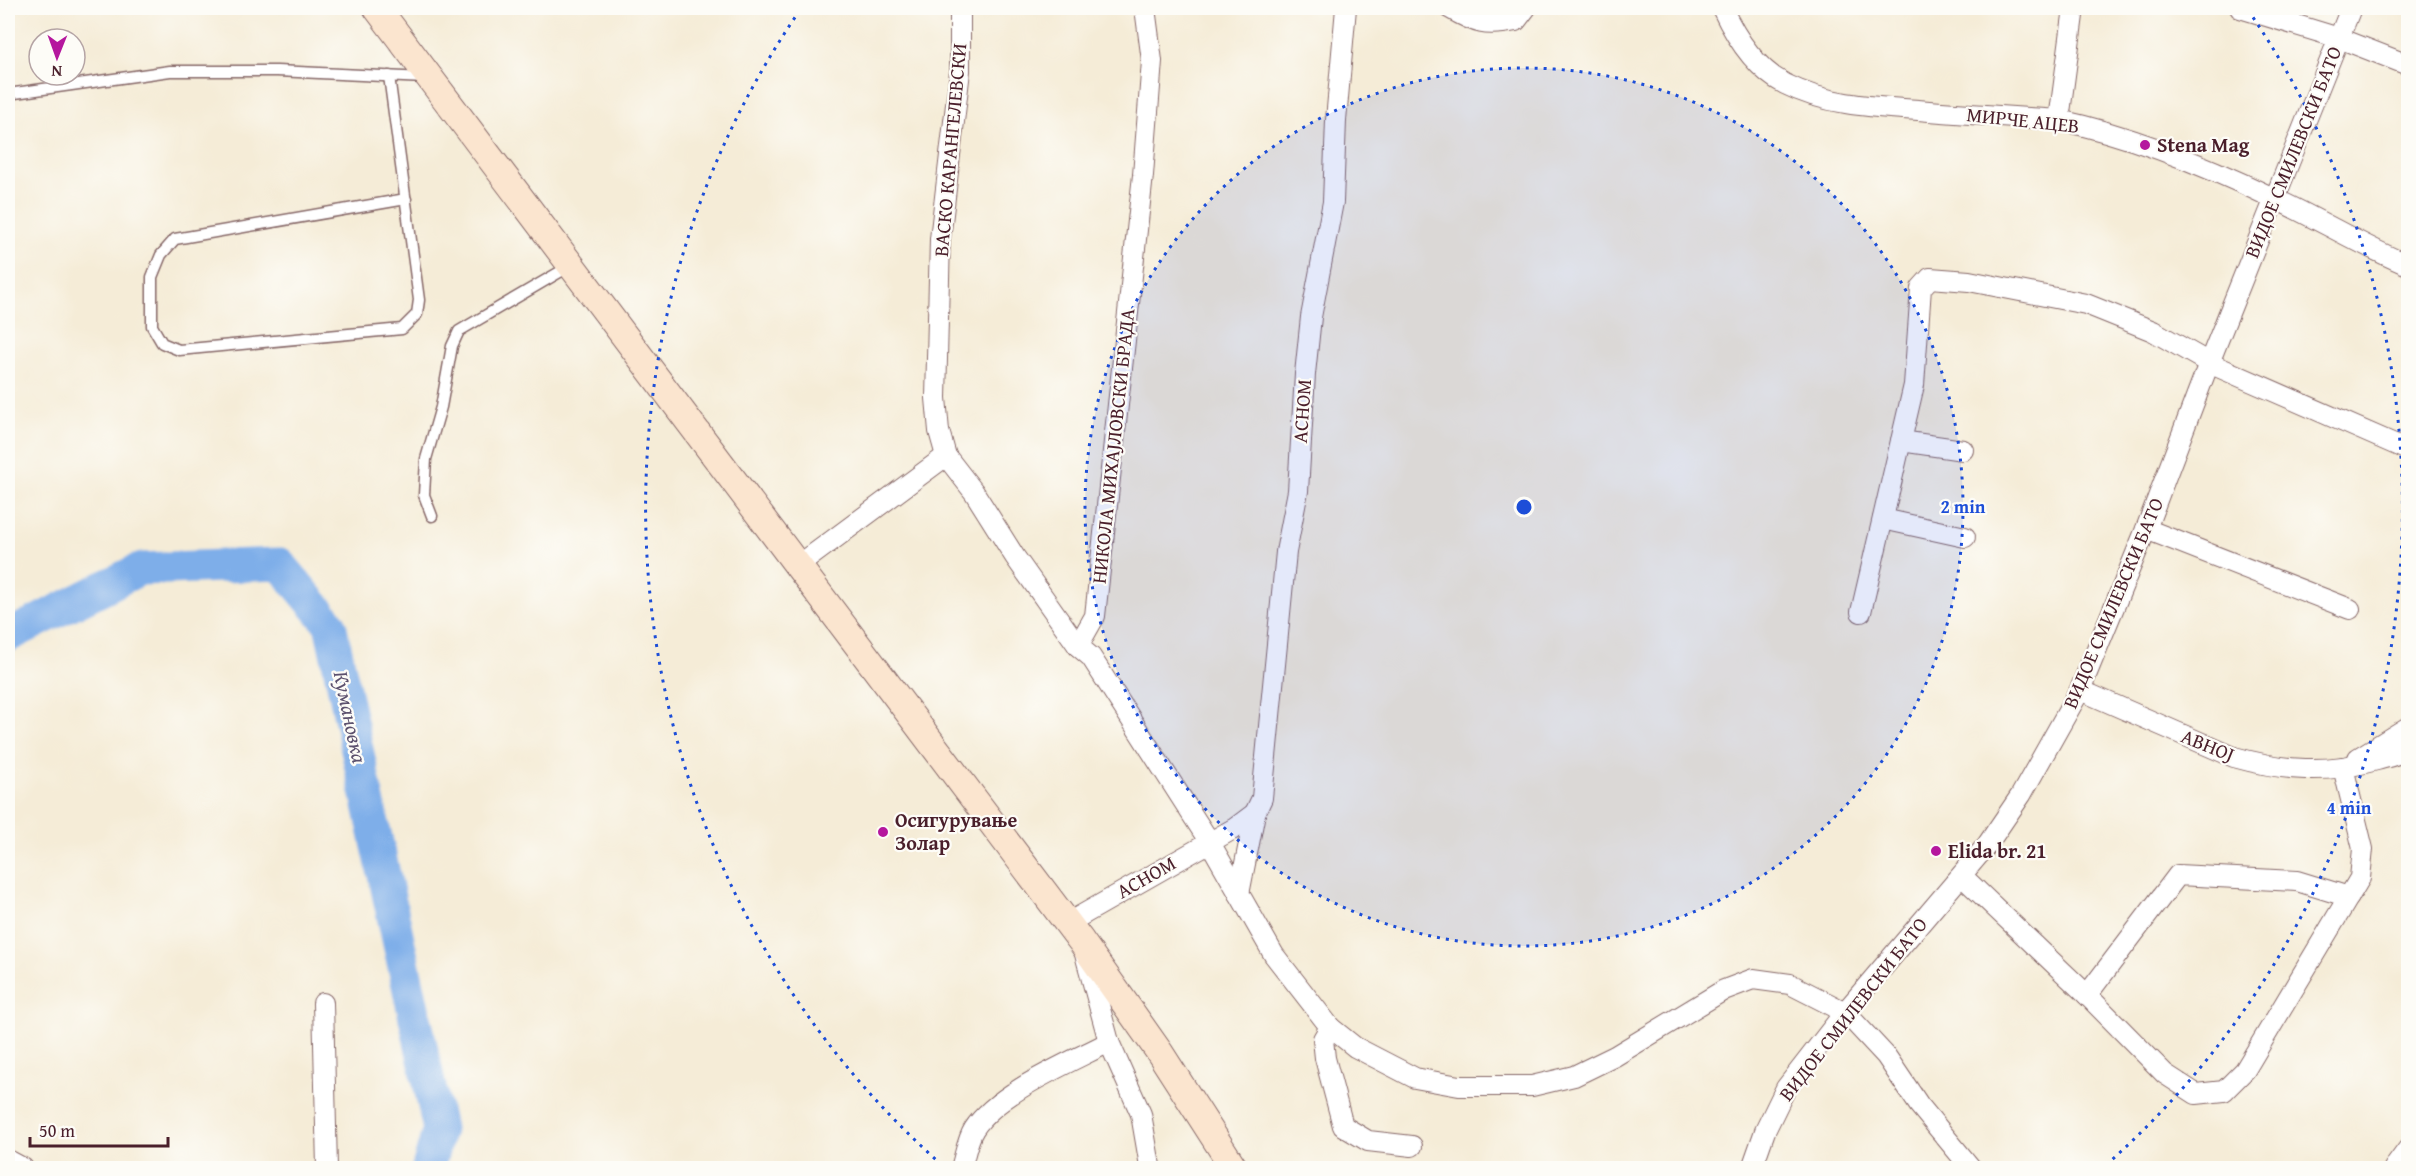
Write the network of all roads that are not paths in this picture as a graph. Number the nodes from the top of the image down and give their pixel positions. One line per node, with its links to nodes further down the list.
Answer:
1 (377, 8): 14 (main road)
2 (960, 8): 25 (street, ВАСКО КАРАНГЕЛЕВСКИ)
3 (1145, 8): 33 (street, НИКОЛА МИХАЈЛОВСКИ БРАДА)
4 (1346, 8): 38 (street, АСНОМ)
5 (1449, 8): 6 (street)
6 (1526, 8)
7 (1722, 8): 16 (street, МИРЧЕ АЦЕВ)
8 (2074, 8): 16 (street)
9 (2240, 8): 11 (street)
10 (2351, 8): 11 (street, ВИДОЕ СМИЛЕВСКИ БАТО)
11 (2339, 38): 12 (street); 17 (street, ВИДОЕ СМИЛЕВСКИ БАТО)
12 (2409, 65)
13 (389, 76): 14 (lane); 15 (lane); 18 (lane)
14 (431, 78): 19 (main road)
15 (8, 94)
16 (2059, 120): 17 (street, МИРЧЕ АЦЕВ)
17 (2274, 198): 20 (street, МИРЧЕ АЦЕВ); 21 (street, ВИДОЕ СМИЛЕВСКИ БАТО)
18 (406, 199): 18 (lane)
19 (573, 264): 26 (lane); 30 (main road)
20 (2409, 265)
21 (2209, 363): 22 (street); 24 (street); 28 (street, ВИДОЕ СМИЛЕВСКИ БАТО)
22 (1901, 441): 23 (street); 27 (street)
23 (1963, 450)
24 (2409, 450)
25 (946, 456): 30 (street); 33 (street, ВАСКО КАРАНГЕЛЕВСКИ)
26 (432, 516)
27 (1883, 519): 29 (street); 32 (street)
28 (2146, 529): 31 (street); 34 (street, ВИДОЕ СМИЛЕВСКИ БАТО)
29 (1965, 537)
30 (799, 566): 43 (main road)
31 (2350, 609)
32 (1861, 612)
33 (1078, 646): 39 (street)
34 (2080, 690): 37 (street, АВНОЈ); 40 (street, ВИДОЕ СМИЛЕВСКИ БАТО)
35 (2409, 727): 37 (street, АВНОЈ)
36 (2409, 750): 37 (street, АВНОЈ)
37 (2343, 766): 42 (street)
38 (1255, 813): 39 (street, АСНОМ); 41 (street, АСНОМ)
39 (1209, 841): 41 (street); 43 (street, АСНОМ)
40 (1962, 876): 44 (street); 46 (street, ВИДОЕ СМИЛЕВСКИ БАТО)
41 (1239, 894): 47 (street)
42 (2349, 897): 44 (street); 44 (street)
43 (1075, 932): 48 (street); 56 (main road)
44 (2087, 995)
45 (323, 1003): 54 (street)
46 (1845, 1012): 47 (street); 57 (street, ВИДОЕ СМИЛЕВСКИ БАТО); 58 (street)
47 (1330, 1027): 49 (street)
48 (1108, 1042): 52 (street); 55 (street)
49 (1412, 1146)
50 (2409, 1149): 59 (street)
51 (8, 1160): 53 (street)
52 (1149, 1166)
53 (23, 1168)
54 (327, 1168)
55 (962, 1168)
56 (1234, 1168)
57 (1752, 1168)
58 (1971, 1168)
59 (2394, 1168)

